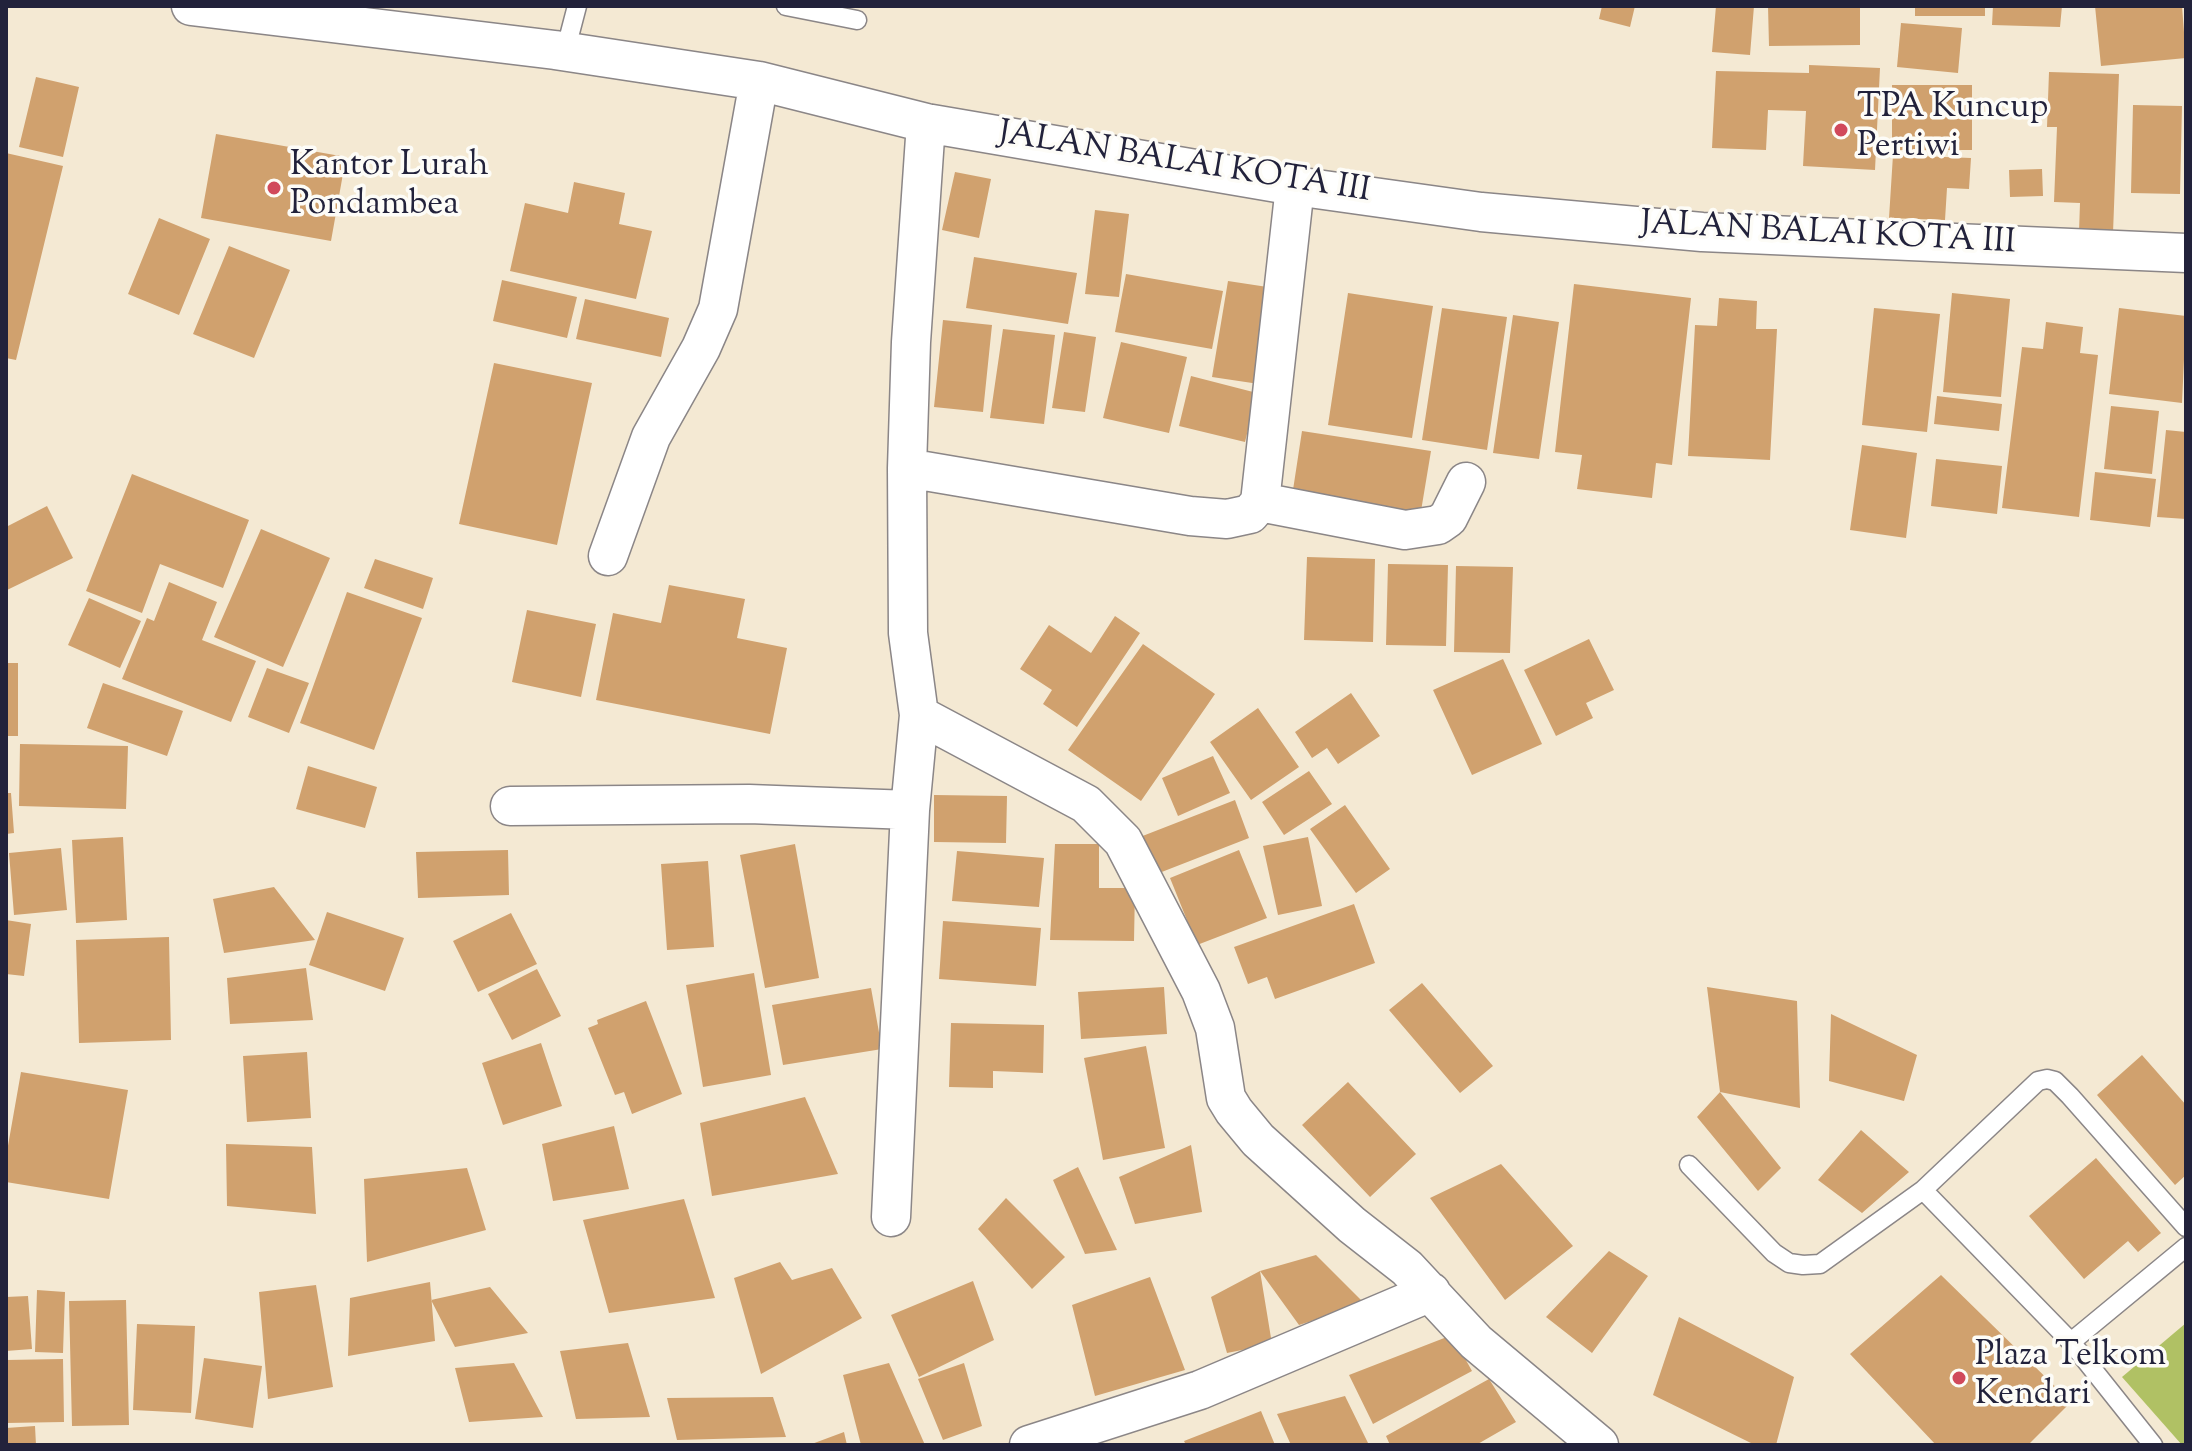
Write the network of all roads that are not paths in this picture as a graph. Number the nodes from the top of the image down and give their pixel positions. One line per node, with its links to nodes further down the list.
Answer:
1 (577, 6): 5 (lane)
2 (786, 6): 4 (lane)
3 (204, 7): 5 (street, JALAN BALAI KOTA III)
4 (857, 20)
5 (565, 52): 6 (street, JALAN BALAI KOTA III)
6 (759, 81): 7 (street, JALAN BALAI KOTA III); 13 (street)
7 (926, 123): 8 (street, JALAN BALAI KOTA III); 10 (street)
8 (1295, 186): 9 (street, JALAN BALAI KOTA III); 12 (street)
9 (2186, 253)
10 (907, 468): 12 (street); 14 (street)
11 (1466, 482): 12 (street)
12 (1260, 502)
13 (608, 556)
14 (919, 715): 16 (street); 22 (street)
15 (510, 806): 16 (street)
16 (910, 810): 19 (street)
17 (1689, 1165): 18 (lane)
18 (1923, 1190): 20 (lane); 23 (lane)
19 (891, 1217)
20 (2186, 1227)
21 (2186, 1247): 23 (lane)
22 (1431, 1292): 24 (street); 25 (street)
23 (2071, 1342): 26 (lane)
24 (1029, 1445)
25 (1599, 1445)
26 (2153, 1445)

